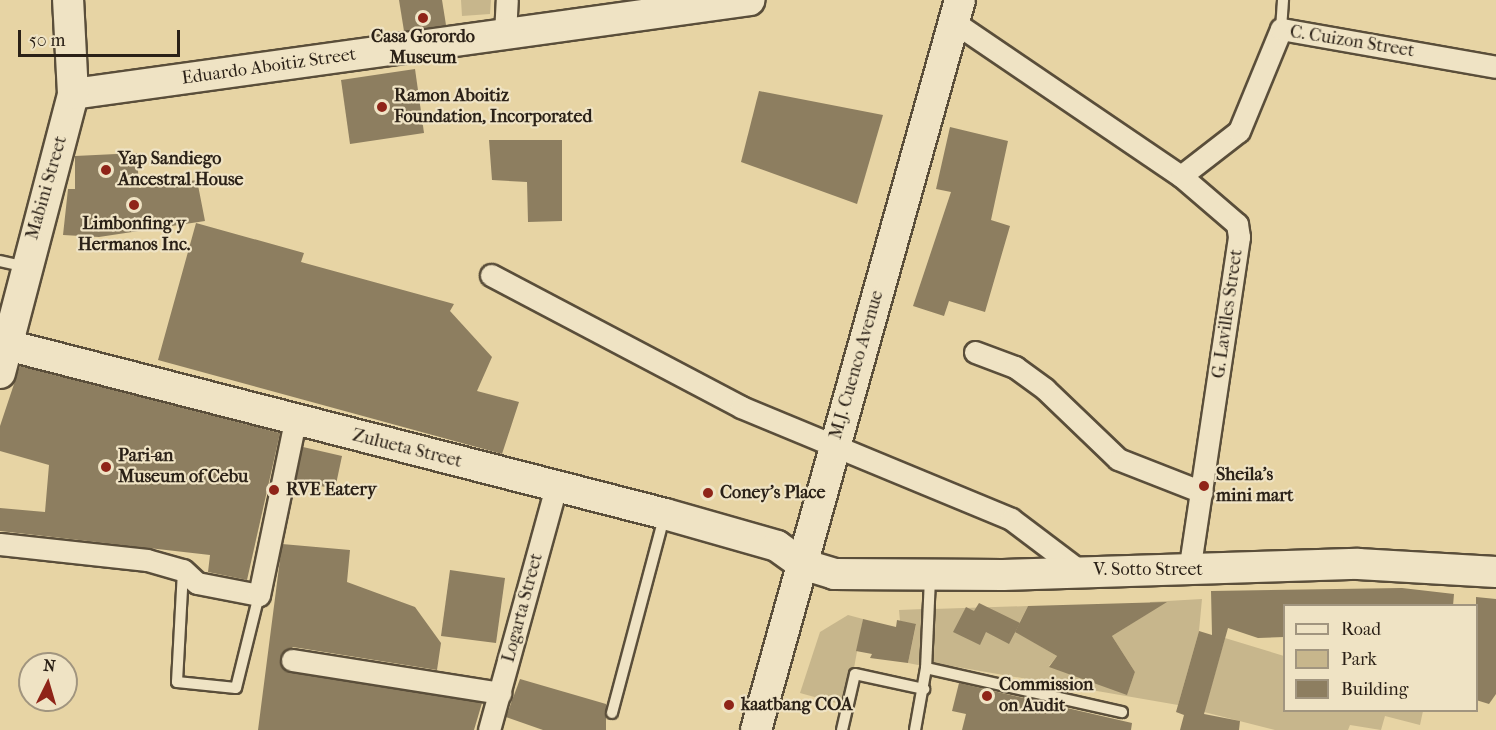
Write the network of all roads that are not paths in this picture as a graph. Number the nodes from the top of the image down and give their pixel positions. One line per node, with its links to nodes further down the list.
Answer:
1 (68, 0): 9 (main road, Mabini Street)
2 (507, 0): 7 (street)
3 (750, 0): 7 (main road, Eduardo Aboitiz Street)
4 (1283, 0): 6 (lane)
5 (957, 11): 10 (street, G. Lavilles Street); 17 (main road, M.J. Cuenco Avenue)
6 (1281, 29): 8 (street, C. Cuizon Street); 10 (street, C. Cuizon Street)
7 (505, 34): 9 (main road, Eduardo Aboitiz Street)
8 (1496, 67)
9 (73, 94): 11 (main road, Mabini Street)
10 (1180, 176): 19 (street, G. Lavilles Street)
11 (12, 264): 13 (main road, Mabini Street)
12 (491, 275): 17 (street)
13 (7, 345): 15 (main road, Mabini Street); 16 (main road, Zulueta Street)
14 (975, 352): 19 (street)
15 (0, 373)
16 (295, 421): 18 (main road, Zulueta Street); 28 (street)
17 (833, 447): 22 (main road, M.J. Cuenco Avenue); 25 (street)
18 (556, 486): 20 (main road, Zulueta Street); 32 (street, Logarta Street)
19 (1202, 492): 24 (street, G. Lavilles Street)
20 (665, 514): 22 (main road, Zulueta Street); 34 (lane)
21 (0, 544): 23 (street)
22 (802, 564): 27 (main road, V. Sotto Street); 36 (main road, M.J. Cuenco Avenue)
23 (183, 570): 28 (street); 28 (lane)
24 (1189, 570): 25 (main road, V. Sotto Street); 26 (main road, V. Sotto Street)
25 (1080, 571): 27 (main road, V. Sotto Street)
26 (1496, 572)
27 (930, 576): 30 (lane)
28 (260, 595)
29 (292, 660): 32 (street)
30 (926, 668): 31 (lane); 33 (lane)
31 (924, 689): 37 (lane); 38 (lane)
32 (501, 693): 35 (street, Logarta Street)
33 (1122, 712)
34 (612, 713)
35 (489, 730)
36 (756, 730)
37 (842, 730)
38 (915, 730)

